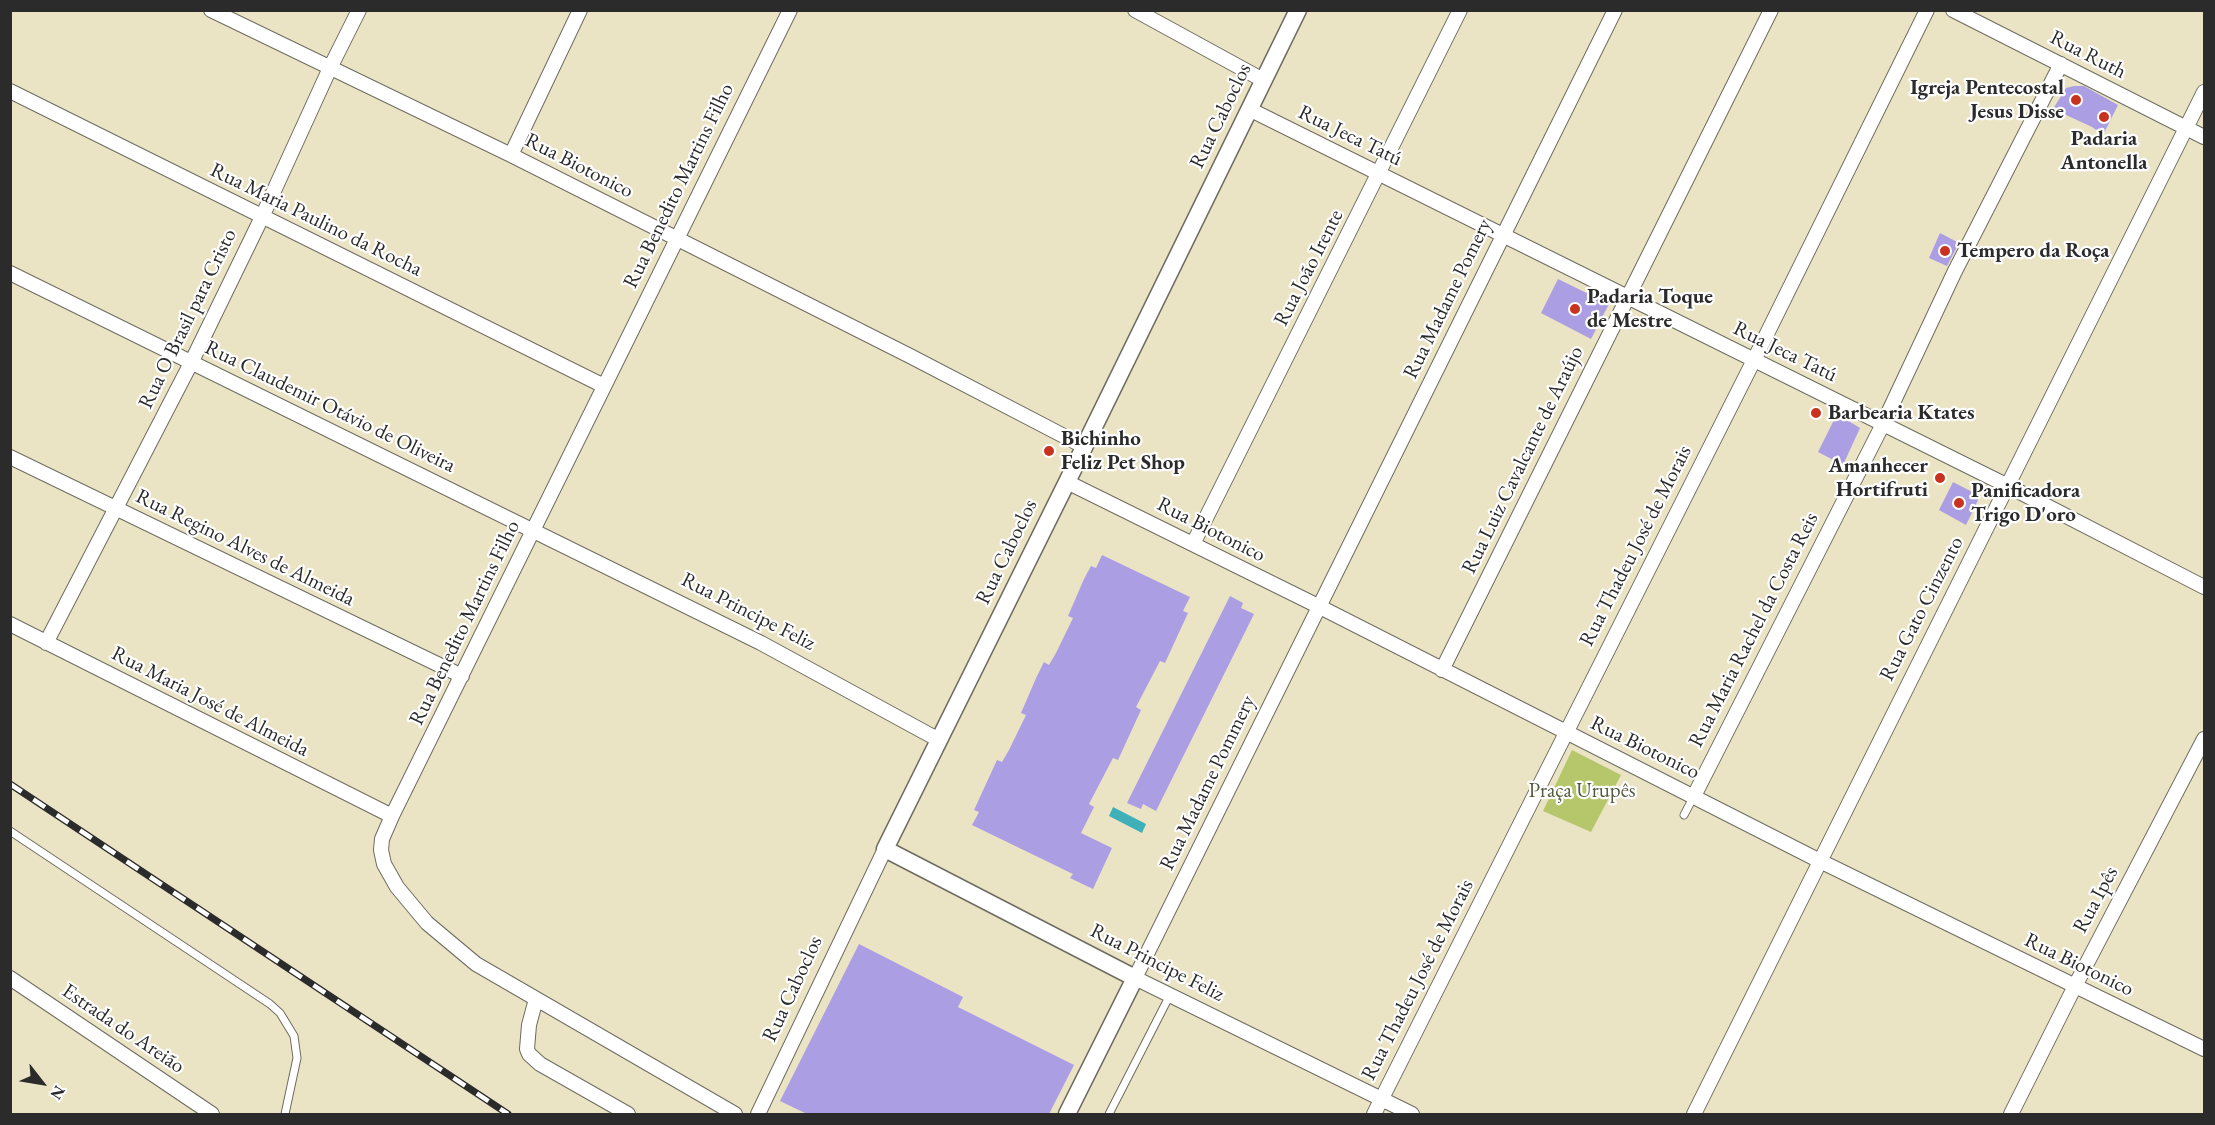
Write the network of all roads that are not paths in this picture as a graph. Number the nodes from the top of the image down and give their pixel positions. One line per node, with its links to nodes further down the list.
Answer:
1 (211, 10): 13 (street, Rua Biotonico)
2 (359, 10): 13 (street, Rua O Brasil para Cristo)
3 (580, 10): 20 (street)
4 (790, 10): 24 (street, Rua Benedito Martins Filho)
5 (1136, 10): 14 (street)
6 (1298, 10): 14 (street, Rua Caboclos)
7 (1460, 10): 21 (street, Rua João Irente)
8 (1615, 10): 23 (street, Rua Madame Pomery)
9 (1771, 10): 26 (street, Rua Luiz Cavalcante de Araújo)
10 (1927, 10): 27 (street, Rua Thadeu José de Morais)
11 (1953, 10): 12 (street, Rua Ruth)
12 (2061, 64): 18 (street, Rua Ruth); 30 (street, Rua Maria Rachel da Costa Reis)
13 (330, 68): 20 (street, Rua Biotonico); 22 (street, Rua O Brasil para Cristo)
14 (1263, 80): 17 (street, Rua Caboclos)
15 (10, 91): 22 (street, Rua Maria Paulino da Rocha)
16 (2205, 92): 18 (street, Rua Gato Cinzento)
17 (1249, 110): 21 (street, Rua Jeca Tatú); 31 (street, Rua Caboclos)
18 (2186, 128): 19 (street, Rua Ruth); 34 (street, Rua Gato Cinzento)
19 (2205, 137)
20 (511, 155): 24 (street, Rua Biotonico)
21 (1380, 174): 23 (street, Rua Jeca Tatú); 37 (street, Rua João Irente)
22 (262, 217): 28 (street, Rua O Brasil para Cristo); 29 (street, Rua Maria Paulino da Rocha)
23 (1504, 236): 26 (street, Rua Jeca Tatú); 39 (street, Rua Madame Pomery)
24 (676, 239): 29 (street, Rua Benedito Martins Filho); 31 (street, Rua Biotonico)
25 (10, 273): 28 (street, Rua Claudemir Otávio de Oliveira)
26 (1628, 297): 27 (street, Rua Jeca Tatú); 42 (street, Rua Luiz Cavalcante de Araújo)
27 (1754, 360): 30 (street, Rua Jeca Tatú); 44 (street, Rua Thadeu José de Morais)
28 (191, 363): 35 (street, Rua O Brasil para Cristo); 36 (street, Rua Claudemir Otávio de Oliveira)
29 (604, 386): 36 (street, Rua Benedito Martins Filho)
30 (1883, 424): 34 (street, Rua Jeca Tatú); 47 (street, Rua Maria Rachel da Costa Reis)
31 (1084, 447): 33 (street, Rua Caboclos)
32 (10, 457): 35 (street, Rua Regino Alves de Almeida)
33 (1067, 482): 37 (street, Rua Biotonico); 46 (street, Rua Caboclos)
34 (2008, 486): 38 (street, Rua Jeca Tatú); 52 (street, Rua Gato Cinzento)
35 (117, 508): 41 (street, Rua O Brasil para Cristo); 43 (street, Rua Regino Alves de Almeida)
36 (534, 530): 43 (street, Rua Benedito Martins Filho); 46 (street, Rua Principe Feliz)
37 (1193, 544): 39 (street, Rua Biotonico)
38 (2205, 587)
39 (1320, 607): 42 (street, Rua Biotonico); 54 (street, Rua Madame Pommery)
40 (10, 624): 41 (street, Rua Maria José de Almeida)
41 (46, 643): 49 (street, Rua Maria José de Almeida)
42 (1442, 670): 44 (street, Rua Biotonico)
43 (462, 676): 49 (street, Rua Benedito Martins Filho)
44 (1565, 732): 47 (street, Rua Biotonico); 59 (street, Rua Thadeu José de Morais)
45 (2205, 739): 55 (street, Rua Ipês)
46 (939, 740): 51 (street, Rua Caboclos)
47 (1694, 796): 48 (lane); 52 (street, Rua Biotonico)
48 (1684, 815)
49 (392, 816): 57 (street, Rua Benedito Martins Filho)
50 (10, 831): 61 (lane)
51 (885, 849): 54 (street, Rua Principe Feliz); 64 (street, Rua Caboclos)
52 (1820, 861): 55 (street, Rua Biotonico); 69 (street, Rua Gato Cinzento)
53 (10, 978): 60 (street, Estrada do Areião)
54 (1135, 978): 56 (street, Rua Principe Feliz); 65 (street)
55 (2075, 986): 58 (street, Rua Biotonico); 70 (street, Rua Ipês)
56 (1170, 995): 59 (street, Rua Principe Feliz); 66 (lane)
57 (536, 999): 62 (street); 63 (street, Rua Benedito Martins Filho)
58 (2205, 1049)
59 (1381, 1100): 67 (street, Rua Thadeu José de Morais); 68 (street, Rua Principe Feliz)
60 (212, 1114)
61 (285, 1114)
62 (628, 1114)
63 (735, 1114)
64 (758, 1114)
65 (1067, 1114)
66 (1109, 1114)
67 (1374, 1114)
68 (1412, 1114)
69 (1694, 1114)
70 (2011, 1114)

